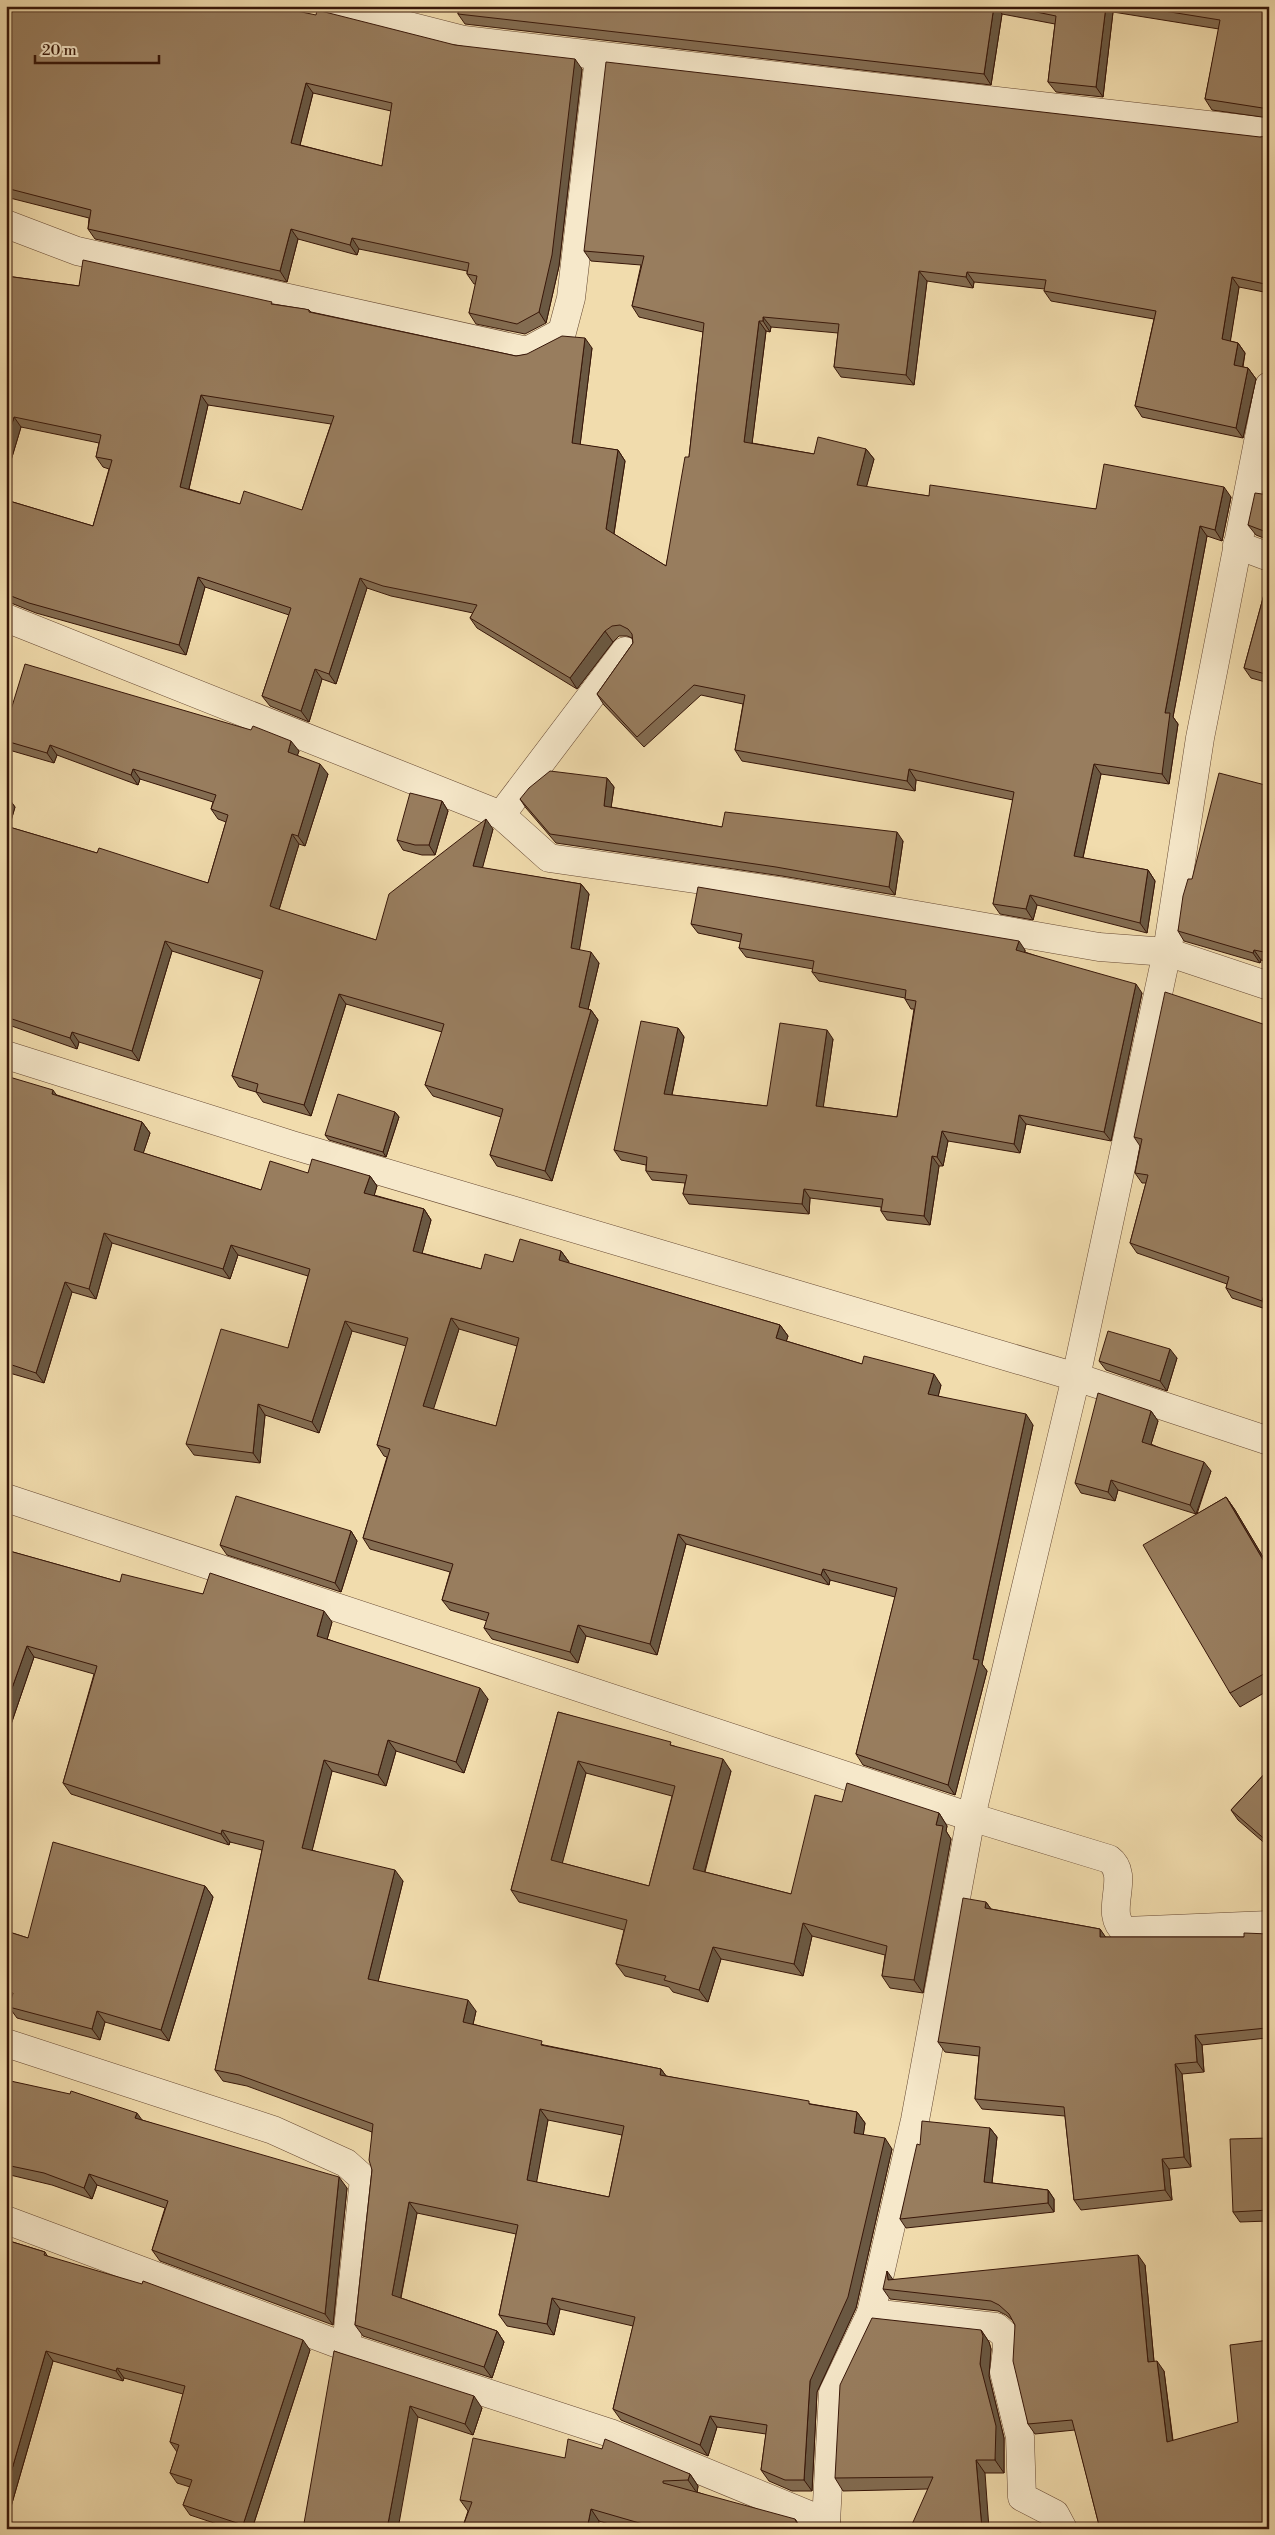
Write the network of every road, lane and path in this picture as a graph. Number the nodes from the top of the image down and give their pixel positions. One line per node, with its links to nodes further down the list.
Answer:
1 (330, 6): 2 (street)
2 (599, 57): 3 (street); 4 (street)
3 (1269, 132)
4 (6, 224)
5 (1269, 386): 6 (street)
6 (1237, 545): 7 (street); 11 (street)
7 (1269, 557)
8 (6, 618): 10 (street)
9 (625, 651): 10 (street)
10 (501, 815): 11 (street)
11 (1167, 952): 12 (street); 14 (street)
12 (1269, 986)
13 (6, 1056): 14 (street)
14 (1076, 1377): 15 (street); 17 (street)
15 (1269, 1441)
16 (6, 1498): 17 (street)
17 (971, 1816): 18 (street); 21 (street)
18 (1269, 1925)
19 (6, 2043): 22 (street)
20 (6, 2220): 22 (street)
21 (871, 2313): 23 (street); 24 (street)
22 (346, 2347): 23 (street)
23 (823, 2525)
24 (1063, 2529)

